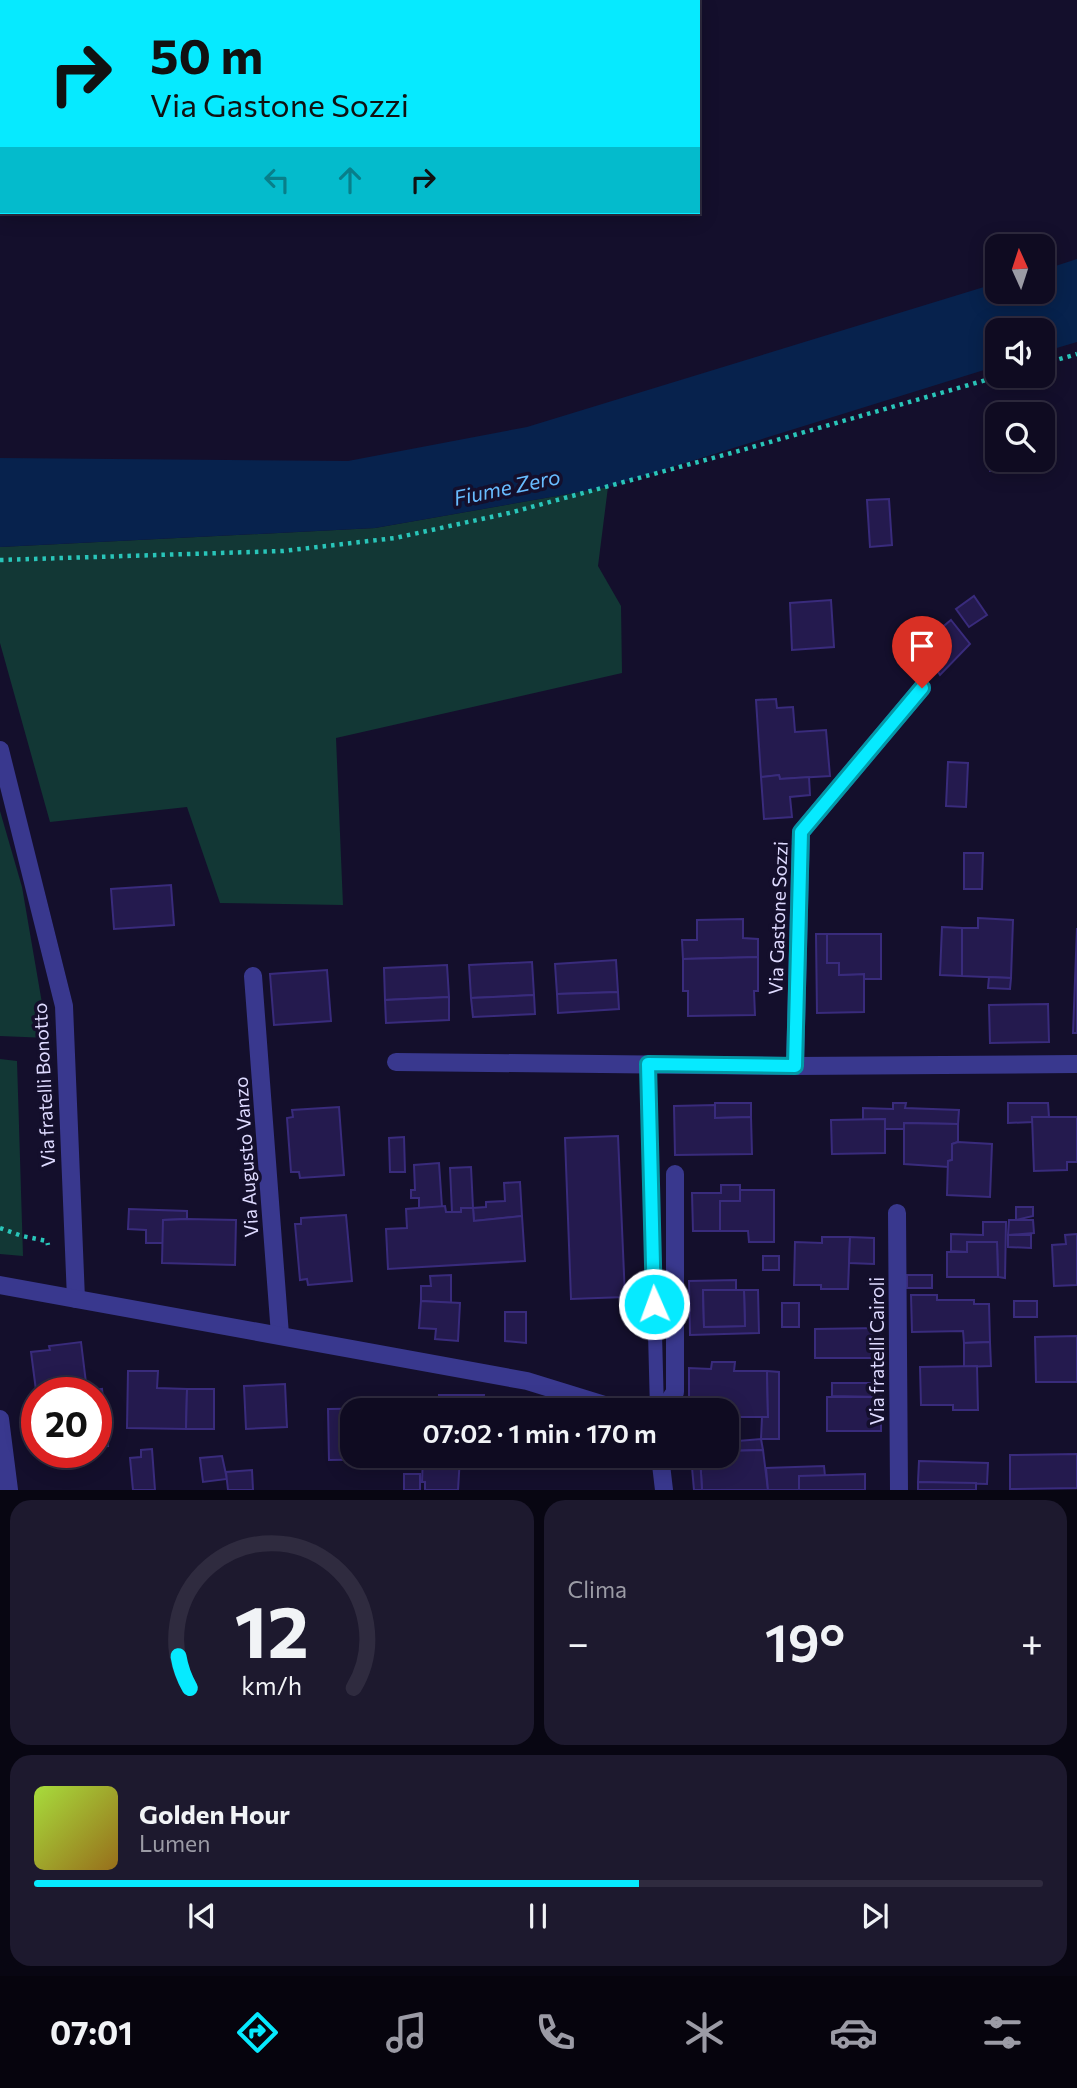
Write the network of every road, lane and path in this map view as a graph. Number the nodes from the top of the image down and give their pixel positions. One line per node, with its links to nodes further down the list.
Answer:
1 (1077, 354): 2 (path)
2 (1055, 360)
3 (985, 380): 4 (path)
4 (0, 560)
5 (922, 688): 11 (street, Via Gastone Sozzi)
6 (0, 750): 17 (street, Via fratelli Bonotto)
7 (253, 976): 18 (street, Via Augusto Vanzo)
8 (396, 1062): 9 (street)
9 (648, 1064): 11 (street); 20 (lane)
10 (1077, 1064): 11 (street)
11 (795, 1066)
12 (675, 1174): 21 (street)
13 (897, 1213): 26 (street, Via fratelli Cairoli)
14 (0, 1228): 15 (path)
15 (49, 1252)
16 (0, 1284): 17 (street)
17 (76, 1299): 18 (street)
18 (280, 1335): 19 (street)
19 (582, 1398)
20 (657, 1398)
21 (672, 1398)
22 (0, 1419): 24 (street)
23 (661, 1468): 25 (street)
24 (9, 1489)
25 (664, 1489)
26 (899, 1489)

